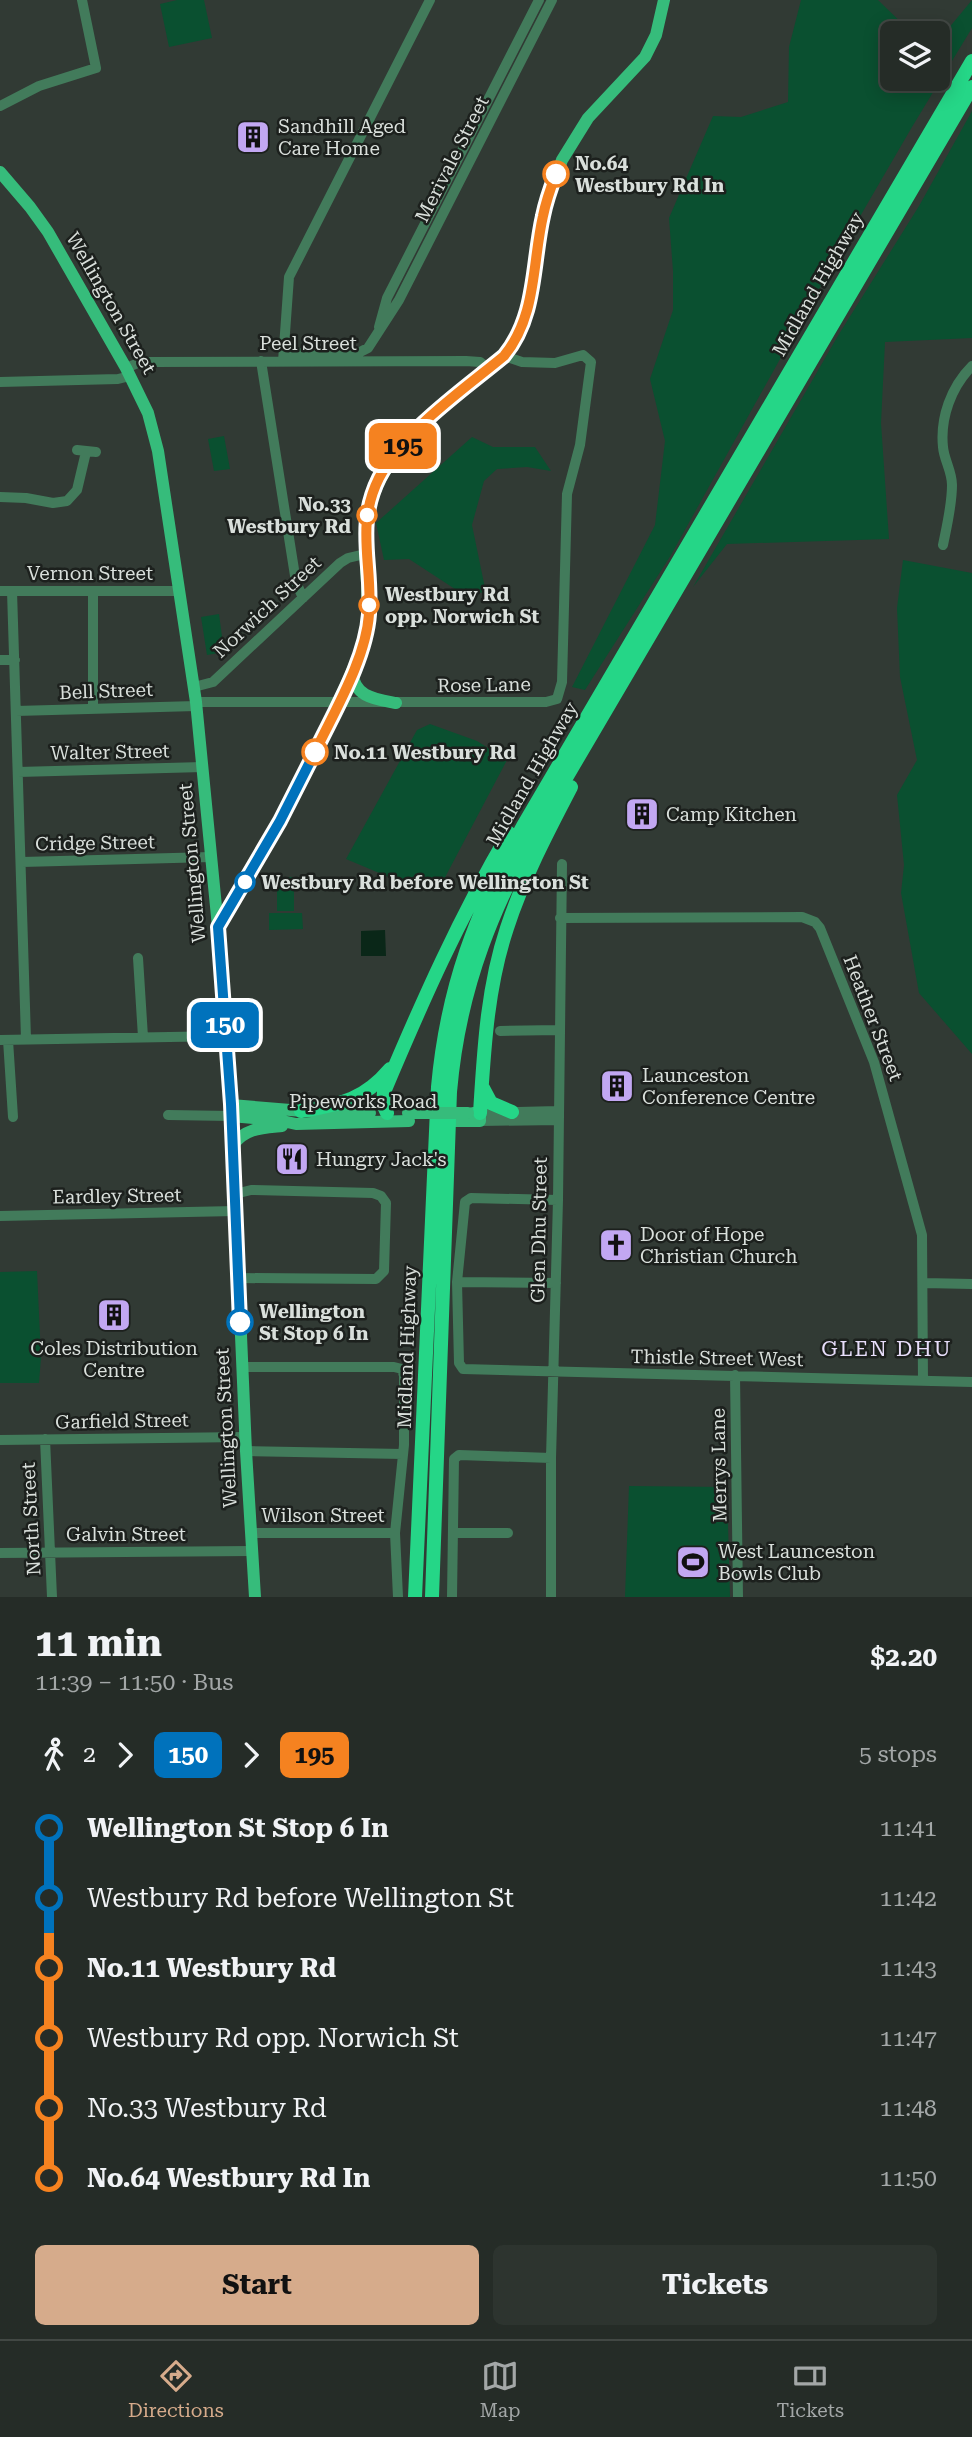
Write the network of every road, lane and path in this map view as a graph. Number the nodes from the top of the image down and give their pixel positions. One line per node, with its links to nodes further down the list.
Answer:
1 (82, 0): 8 (street)
2 (430, 0): 12 (street)
3 (539, 0): 10 (street, Merivale Street)
4 (552, 0): 10 (street, Merivale Street)
5 (664, 0): 11 (main road)
6 (972, 61): 27 (highway, Midland Highway)
7 (972, 87): 31 (highway, Midland Highway)
8 (0, 106)
9 (0, 172): 16 (main road, Wellington Street)
10 (378, 331): 12 (street, Merivale Street)
11 (504, 356): 15 (main road); 34 (street, Rose Lane)
12 (284, 358): 13 (street, Peel Street); 15 (street, Peel Street)
13 (261, 361): 16 (street, Peel Street); 26 (street)
14 (972, 366): 20 (street)
15 (489, 369): 21 (main road)
16 (128, 372): 17 (street, Peel Street); 22 (main road, Wellington Street)
17 (0, 382)
18 (86, 451): 19 (street)
19 (0, 497)
20 (943, 545)
21 (365, 554): 26 (street, Norwich Street); 30 (main road)
22 (179, 590): 25 (street, Vernon Street); 32 (main road, Wellington Street)
23 (0, 591): 24 (street, Vernon Street)
24 (12, 591): 25 (street, Vernon Street); 29 (street)
25 (93, 591): 36 (street)
26 (303, 598): 32 (street, Norwich Street)
27 (635, 634): 52 (highway); 94 (highway, Midland Highway)
28 (0, 660): 29 (street)
29 (15, 660): 37 (street)
30 (352, 671): 33 (main road); 34 (main road)
31 (628, 673): 53 (highway); 95 (highway, Midland Highway)
32 (194, 687): 35 (main road, Wellington Street)
33 (339, 701): 34 (street, Rose Lane); 35 (street, Rose Lane); 44 (main road)
34 (396, 703)
35 (196, 704): 36 (street, Bell Street); 38 (main road, Wellington Street)
36 (93, 709): 37 (street, Bell Street)
37 (16, 711): 39 (street)
38 (203, 767): 39 (street, Walter Street); 40 (main road, Wellington Street)
39 (19, 772): 41 (street)
40 (211, 858): 41 (street, Cridge Street); 44 (main road, Wellington Street)
41 (22, 862): 50 (street)
42 (562, 864): 43 (street, Glen Dhu Street)
43 (560, 918): 46 (street, Glen Dhu Street); 71 (street, Heather Street)
44 (218, 927): 48 (main road, Wellington Street)
45 (138, 958): 49 (street)
46 (559, 1030): 47 (street); 58 (street, Glen Dhu Street)
47 (500, 1031)
48 (226, 1036): 49 (street); 54 (main road, Wellington Street)
49 (143, 1037): 50 (street)
50 (26, 1039): 51 (street)
51 (4, 1040): 59 (street)
52 (404, 1046): 56 (highway); 62 (highway)
53 (482, 1083): 55 (highway); 61 (highway)
54 (231, 1110): 57 (street, Pipeworks Road); 62 (main road, Pipeworks Road); 63 (main road, Wellington Street)
55 (512, 1112): 58 (street, Pipeworks Road); 61 (street, Pipeworks Road)
56 (387, 1113): 60 (main road, Pipeworks Road); 62 (main road, Pipeworks Road)
57 (168, 1115)
58 (558, 1116): 61 (street, Pipeworks Road); 65 (street, Glen Dhu Street)
59 (13, 1117)
60 (409, 1117): 61 (main road, Pipeworks Road, bridge); 61 (main road, Pipeworks Road); 62 (main road, Pipeworks Road)
61 (474, 1117)
62 (299, 1119): 63 (main road)
63 (233, 1145): 64 (main road, Wellington Street)
64 (235, 1194): 66 (main road, Wellington Street); 68 (street)
65 (558, 1200): 69 (street); 70 (street, Glen Dhu Street)
66 (235, 1211): 67 (street, Eardley Street); 68 (main road, Wellington Street)
67 (0, 1216)
68 (238, 1278): 73 (main road, Wellington Street)
69 (457, 1282): 70 (street); 74 (street, Thistle Street West)
70 (556, 1283): 74 (street, Glen Dhu Street)
71 (924, 1283): 72 (street); 76 (street, Heather Street)
72 (972, 1284)
73 (243, 1367): 78 (main road, Wellington Street); 82 (street)
74 (554, 1372): 75 (street, Thistle Street West); 83 (street, Glen Dhu Street)
75 (735, 1375): 76 (street, Thistle Street West); 98 (street, Merrys Lane)
76 (923, 1381): 77 (street, Thistle Street West)
77 (972, 1382)
78 (245, 1437): 79 (street, Garfield Street); 81 (main road, Wellington Street)
79 (45, 1439): 80 (street, Garfield Street); 89 (street, North Street)
80 (0, 1440)
81 (246, 1451): 82 (street); 84 (main road, Wellington Street)
82 (403, 1454): 85 (street)
83 (551, 1458): 86 (street); 97 (street, Glen Dhu Street)
84 (251, 1532): 85 (street, Wilson Street); 88 (main road, Wellington Street)
85 (395, 1533): 93 (street)
86 (454, 1533): 87 (street); 96 (street)
87 (508, 1533)
88 (252, 1551): 89 (street, Galvin Street); 92 (main road, Wellington Street)
89 (50, 1552): 90 (street, Galvin Street); 91 (street, North Street)
90 (0, 1553)
91 (52, 1597)
92 (255, 1597)
93 (398, 1597)
94 (415, 1597)
95 (432, 1597)
96 (452, 1597)
97 (551, 1597)
98 (738, 1597)

